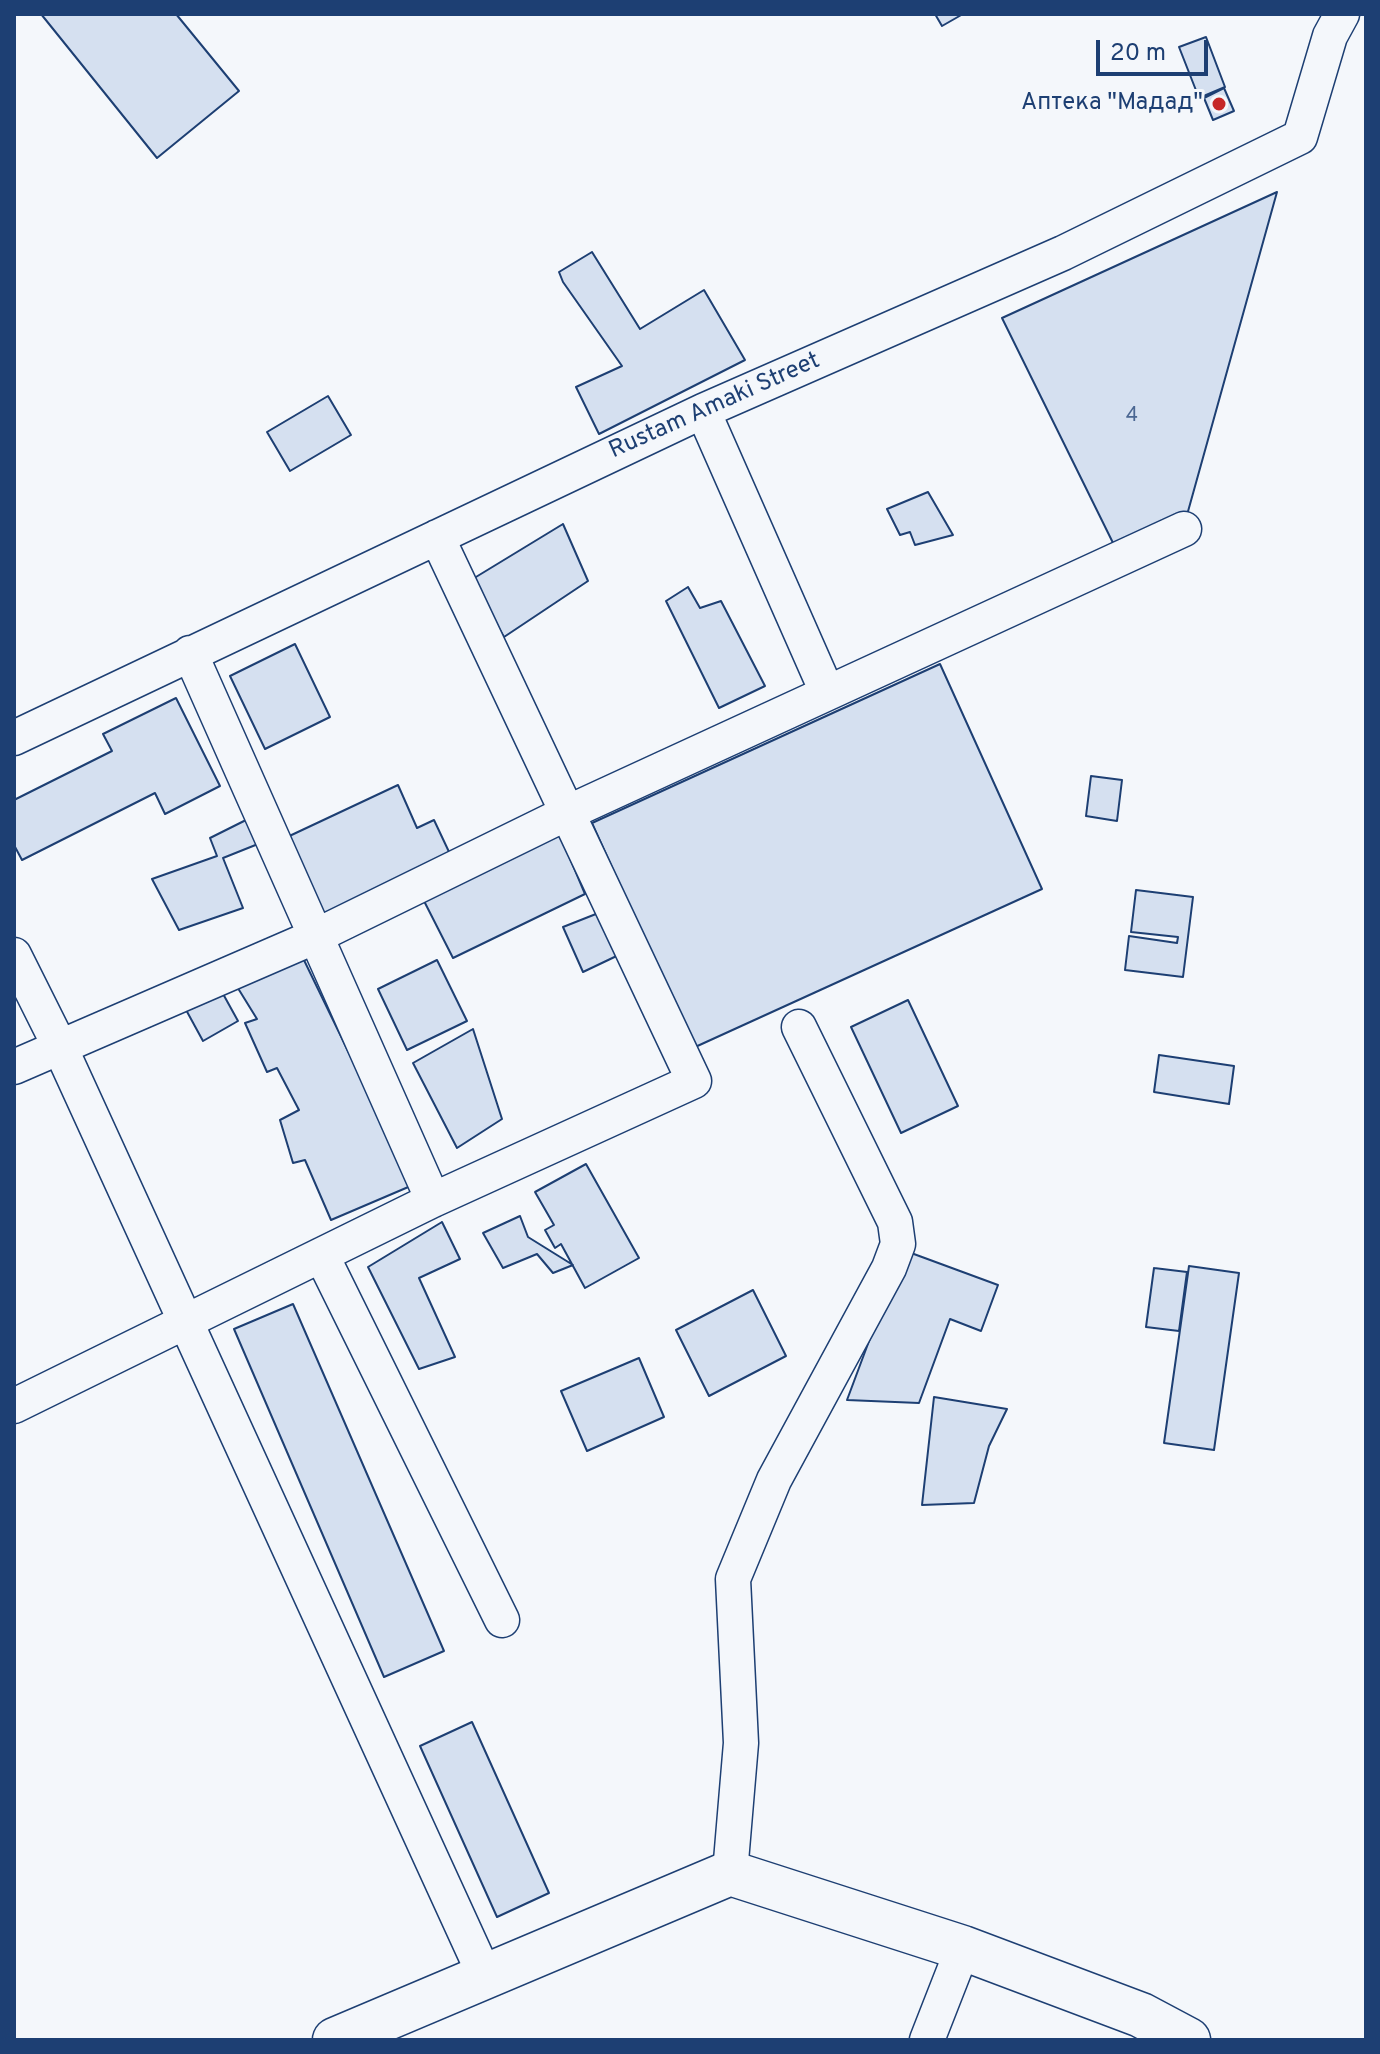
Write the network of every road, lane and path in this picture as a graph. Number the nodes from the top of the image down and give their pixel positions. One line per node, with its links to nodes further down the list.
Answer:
1 (1342, 14): 2 (street, Rustam Amaki Street)
2 (703, 411): 4 (street, Rustam Amaki Street); 6 (street)
3 (1184, 529): 6 (street)
4 (437, 537): 5 (street, Rustam Amaki Street); 8 (street)
5 (190, 653): 7 (street, Rustam Amaki Street); 9 (street)
6 (827, 692): 8 (street)
7 (14, 738)
8 (567, 813): 9 (street); 14 (street)
9 (314, 937): 12 (street); 14 (street)
10 (14, 955): 12 (street)
11 (799, 1027): 19 (street)
12 (59, 1045): 13 (street); 16 (street)
13 (14, 1067)
14 (433, 1200): 15 (street)
15 (322, 1256): 16 (street); 18 (street)
16 (187, 1322): 17 (street); 21 (street)
17 (14, 1406)
18 (502, 1620)
19 (730, 1873): 20 (street); 21 (street)
20 (963, 1948): 23 (street); 24 (street)
21 (485, 1976): 22 (street)
22 (335, 2040)
23 (927, 2040)
24 (1188, 2040)

